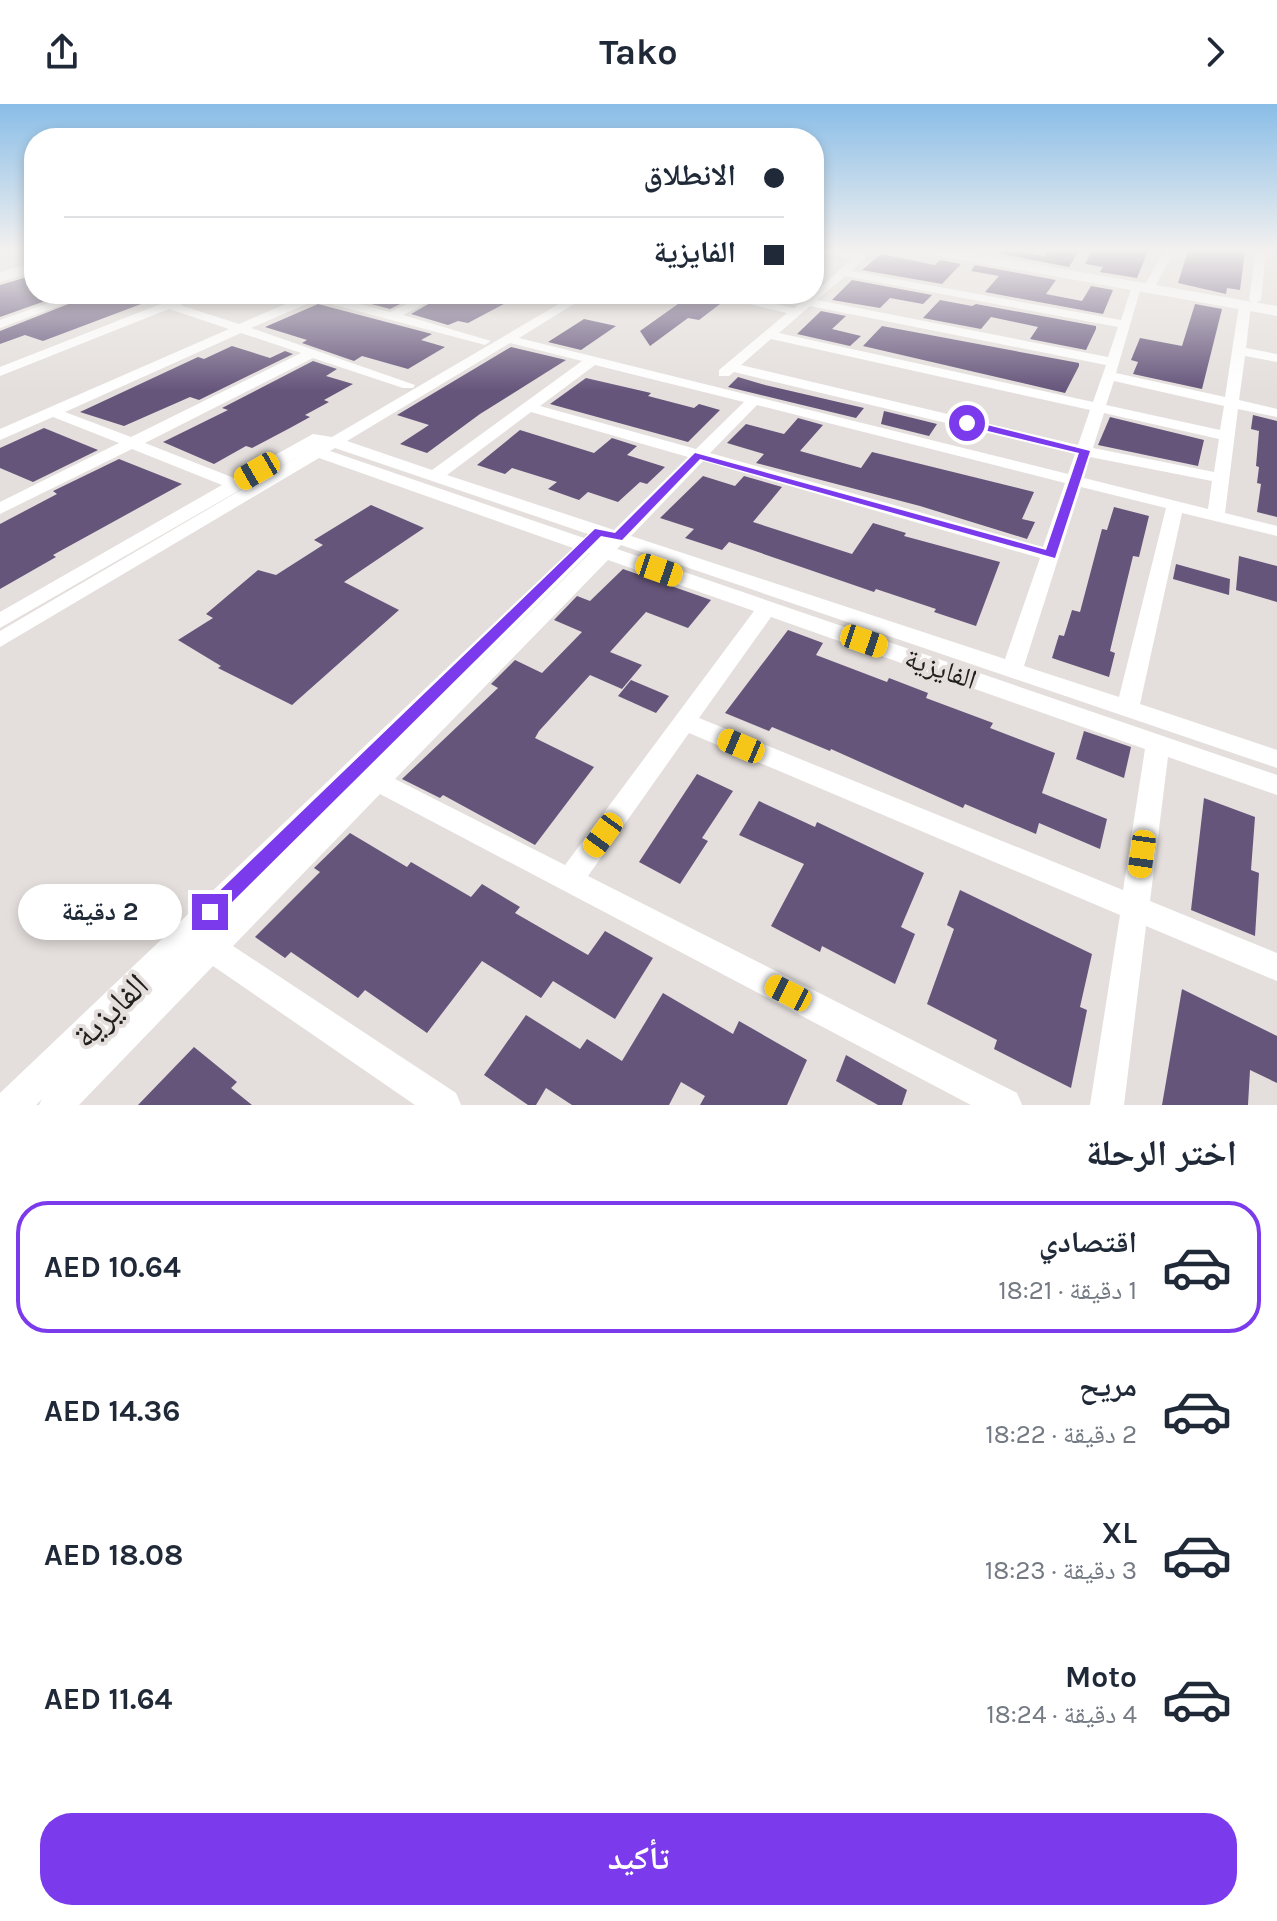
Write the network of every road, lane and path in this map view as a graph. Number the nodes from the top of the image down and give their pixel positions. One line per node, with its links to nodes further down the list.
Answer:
1 (978, 298): 21 (street)
2 (1139, 298): 21 (street)
3 (1221, 298): 5 (main road)
4 (1252, 298): 5 (street)
5 (1250, 303): 15 (main road); 17 (main road); 26 (street)
6 (57, 304): 20 (street)
7 (296, 304): 22 (street)
8 (349, 304): 19 (street)
9 (417, 304): 19 (street)
10 (550, 304): 25 (street)
11 (567, 304): 24 (street)
12 (760, 304): 18 (street)
13 (806, 304): 18 (street)
14 (817, 304): 31 (street)
15 (1277, 304)
16 (169, 305): 22 (street); 32 (street)
17 (1277, 311)
18 (797, 312): 23 (street)
19 (392, 316): 25 (street)
20 (0, 324)
21 (1126, 325): 31 (street)
22 (239, 329): 27 (street); 39 (street)
23 (769, 335): 30 (street); 38 (street)
24 (509, 339): 29 (street); 44 (street)
25 (485, 341): 33 (street)
26 (1239, 351): 28 (street); 36 (street)
27 (312, 353): 33 (street); 43 (street)
28 (1277, 358)
29 (593, 360): 34 (street); 37 (street)
30 (731, 367): 34 (street); 45 (street)
31 (1111, 369): 36 (street); 38 (street)
32 (0, 372)
33 (408, 385): 44 (street)
34 (706, 388): 35 (street)
35 (754, 400): 46 (street); 49 (street)
36 (1232, 403): 40 (street); 42 (street)
37 (529, 407): 46 (street); 47 (street)
38 (1098, 408): 42 (street); 45 (street)
39 (53, 412): 41 (street); 43 (street)
40 (1277, 413)
41 (0, 435)
42 (1227, 436): 48 (street)
43 (133, 443): 50 (street); 52 (street)
44 (318, 444): 47 (street, الفايزية); 50 (street); 55 (street, الفايزية); 59 (street)
45 (1084, 451): 48 (street); 49 (street)
46 (698, 455): 55 (street); 56 (street)
47 (434, 476): 55 (street, الفايزية)
48 (1221, 478): 53 (street)
49 (1075, 480): 51 (street); 56 (street)
50 (235, 484): 58 (street)
51 (1175, 506): 53 (street); 61 (street)
52 (0, 509)
53 (1216, 516): 54 (street)
54 (1277, 531)
55 (602, 542): 57 (street, الفايزية); 60 (street, الفايزية); 65 (street, الفايزية); 72 (street, الفايزية)
56 (1050, 555): 60 (street)
57 (767, 608): 62 (street); 63 (street, الفايزية)
58 (0, 621)
59 (0, 640)
60 (1012, 671): 61 (street, الفايزية)
61 (1128, 709): 64 (street, الفايزية)
62 (685, 722): 67 (street); 68 (street)
63 (1158, 743): 66 (street, الفايزية); 68 (street)
64 (1277, 759)
65 (377, 781): 67 (street); 69 (street, الفايزية)
66 (1277, 785)
67 (570, 880): 74 (street)
68 (1134, 910): 70 (street); 75 (street)
69 (211, 948): 71 (street); 73 (street, الفايزية)
70 (1277, 967)
71 (423, 1099)
72 (12, 1105)
73 (56, 1105)
74 (1005, 1105)
75 (1107, 1105)

